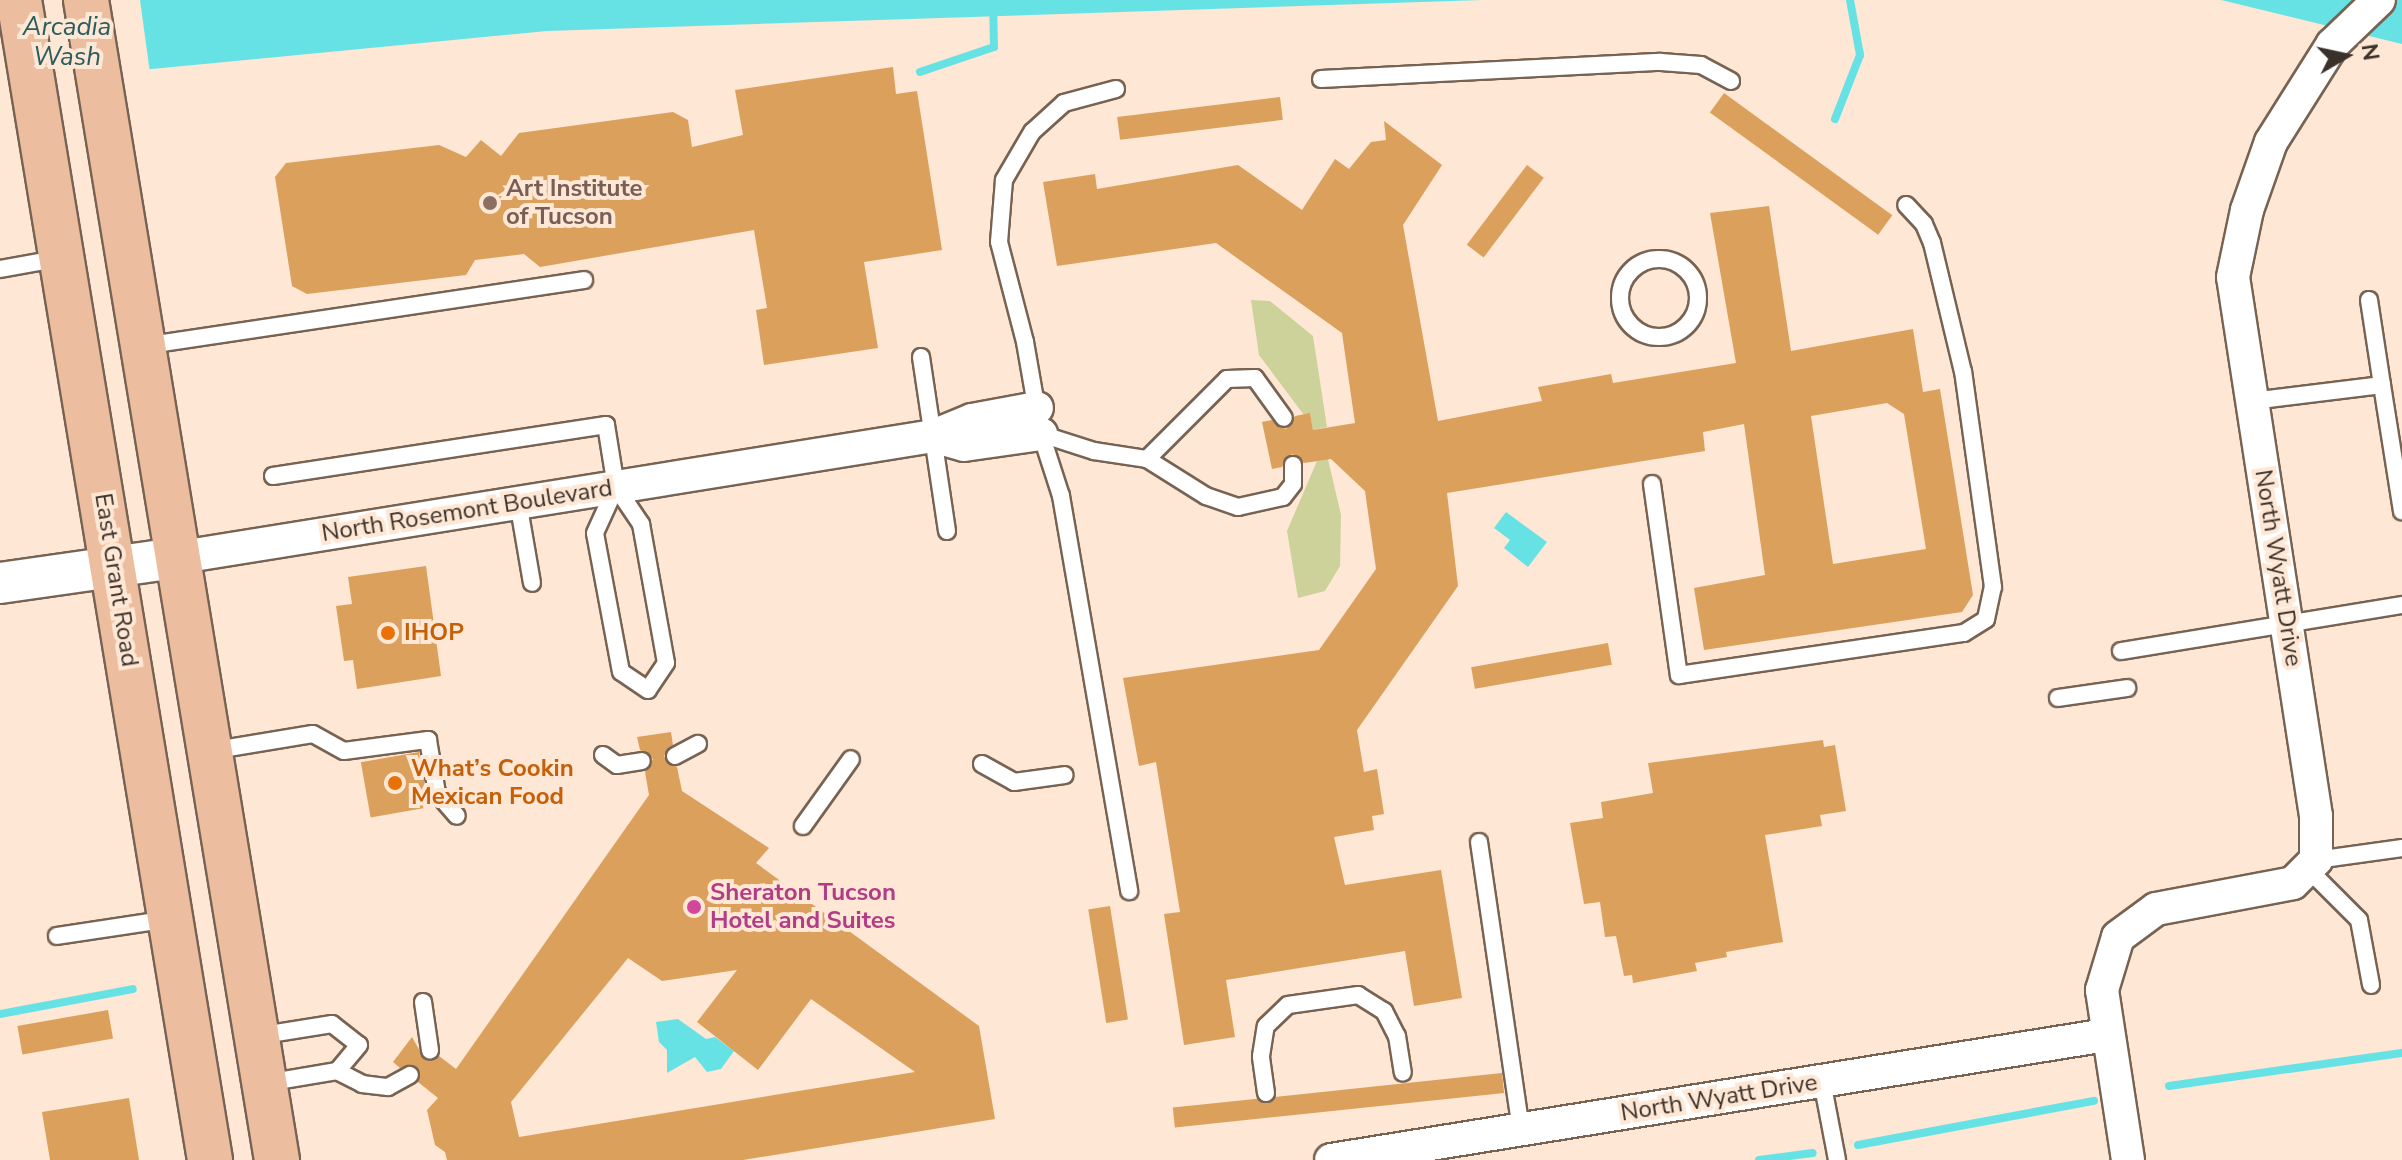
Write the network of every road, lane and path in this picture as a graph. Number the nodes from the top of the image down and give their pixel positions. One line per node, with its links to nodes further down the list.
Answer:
1 (19, 0): 8 (main road, East Grant Road)
2 (86, 0): 13 (main road)
3 (2379, 0): 16 (street, North Wyatt Drive)
4 (1321, 79): 5 (lane)
5 (1731, 81)
6 (1116, 89): 18 (lane)
7 (1906, 205): 23 (lane)
8 (63, 257): 9 (lane); 29 (main road, East Grant Road)
9 (0, 269)
10 (584, 280): 13 (lane)
11 (1623, 283): 11 (lane)
12 (2369, 300): 15 (lane)
13 (142, 347): 28 (main road)
14 (921, 357): 19 (lane)
15 (2382, 385): 16 (lane); 26 (lane)
16 (2252, 401): 33 (street, North Wyatt Drive)
17 (1284, 418): 20 (lane)
18 (1039, 421): 19 (street, North Rosemont Boulevard); 20 (lane); 50 (lane)
19 (933, 436): 24 (street, North Rosemont Boulevard); 27 (lane)
20 (1147, 459): 21 (lane)
21 (1293, 465)
22 (273, 476): 24 (lane)
23 (1652, 484)
24 (616, 487): 24 (lane); 25 (street, North Rosemont Boulevard)
25 (518, 502): 28 (street, North Rosemont Boulevard); 31 (lane)
26 (2402, 511)
27 (947, 531)
28 (175, 558): 29 (street, North Rosemont Boulevard); 38 (main road)
29 (114, 568): 30 (street, North Rosemont Boulevard); 51 (main road, East Grant Road)
30 (0, 583)
31 (532, 583)
32 (2402, 605): 33 (lane)
33 (2286, 622): 34 (lane); 49 (street, North Wyatt Drive)
34 (2121, 651)
35 (2127, 688): 36 (lane)
36 (2058, 698)
37 (698, 744): 40 (lane)
38 (208, 751): 45 (lane); 56 (main road)
39 (603, 755): 42 (lane)
40 (675, 756)
41 (851, 759): 46 (lane)
42 (642, 761)
43 (982, 764): 44 (lane)
44 (1065, 775)
45 (457, 816)
46 (803, 826)
47 (1479, 842): 64 (lane)
48 (2402, 848): 49 (lane)
49 (2312, 864): 53 (lane); 55 (street)
50 (1129, 891)
51 (171, 919): 52 (lane); 66 (main road, East Grant Road)
52 (57, 936)
53 (2371, 985)
54 (423, 1002): 57 (lane)
55 (2106, 1035): 61 (street, North Wyatt Drive); 70 (street)
56 (255, 1037): 58 (lane); 62 (main road)
57 (430, 1050)
58 (337, 1071): 60 (lane); 62 (lane)
59 (1403, 1073): 63 (lane)
60 (410, 1075)
61 (1822, 1081): 64 (street, North Wyatt Drive); 69 (lane)
62 (263, 1083): 67 (main road)
63 (1266, 1093)
64 (1521, 1130): 65 (street, North Wyatt Drive)
65 (1400, 1155): 68 (street, North Wyatt Drive)
66 (210, 1160)
67 (277, 1160)
68 (1331, 1160)
69 (1837, 1160)
70 (2128, 1160)

